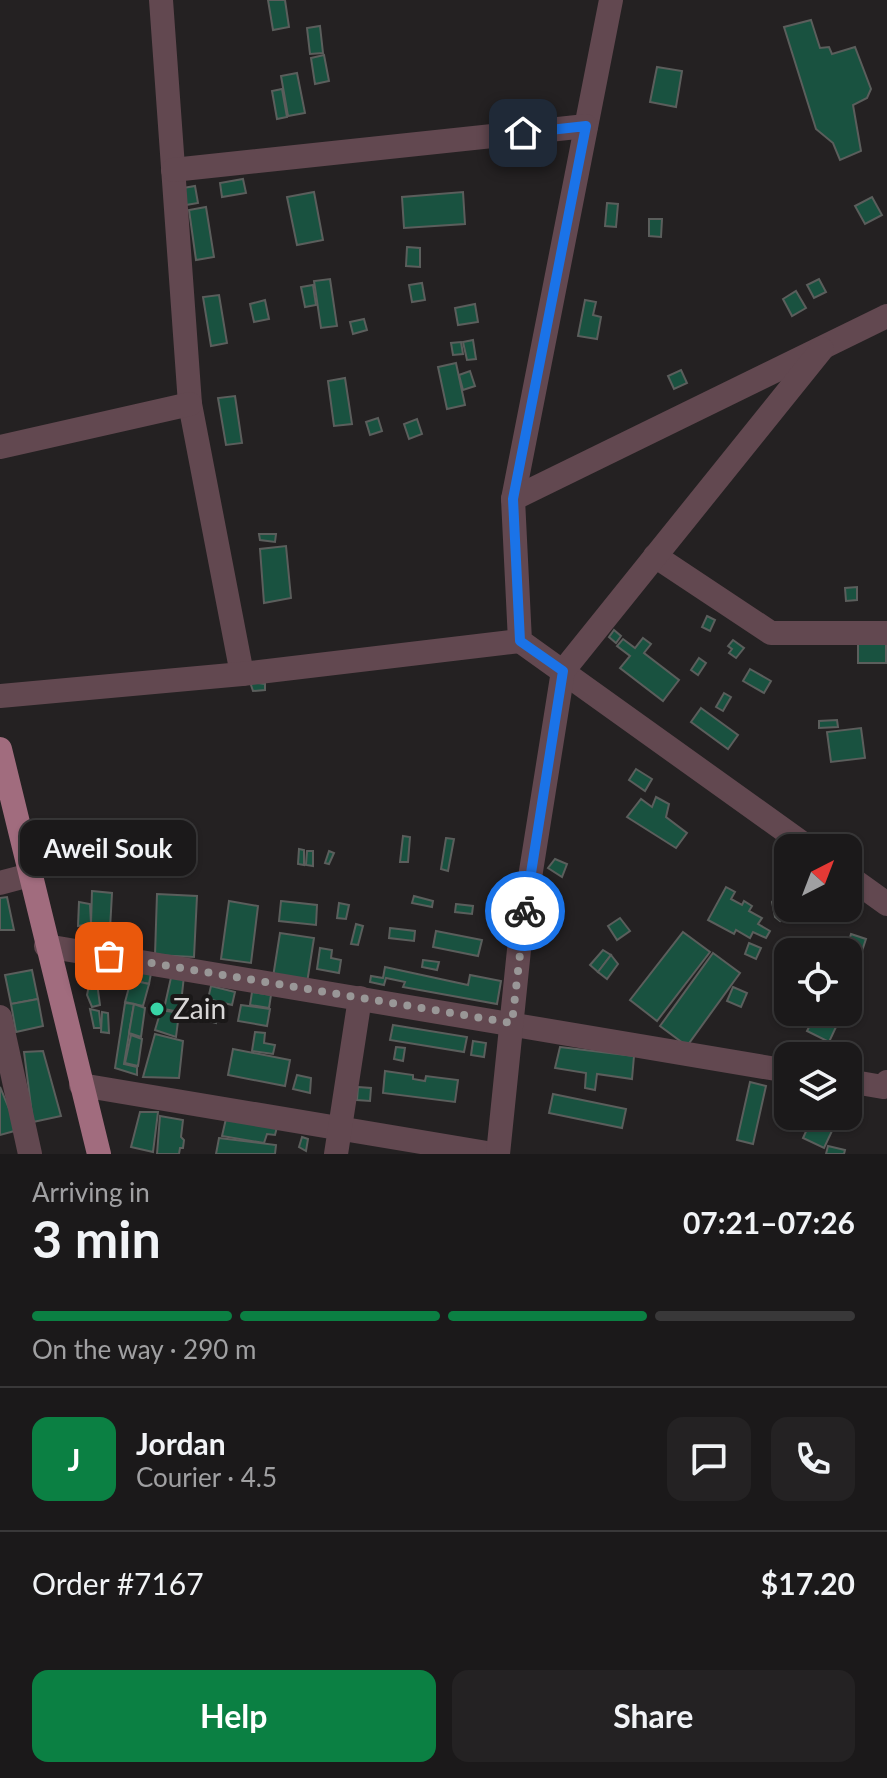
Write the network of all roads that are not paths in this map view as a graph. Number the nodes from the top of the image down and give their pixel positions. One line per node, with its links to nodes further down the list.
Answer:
1 (161, 0): 4 (street)
2 (611, 0): 3 (street)
3 (586, 126): 4 (street); 9 (street)
4 (173, 170): 7 (street)
5 (887, 316): 6 (street)
6 (822, 349): 9 (street); 10 (street)
7 (190, 404): 8 (street); 14 (street)
8 (0, 447)
9 (513, 499): 12 (street)
10 (655, 556): 11 (street); 13 (street)
11 (887, 633)
12 (520, 641): 13 (street); 14 (street)
13 (563, 671): 17 (street); 25 (street)
14 (242, 674): 15 (street)
15 (0, 696)
16 (0, 749): 18 (main road)
17 (790, 834)
18 (30, 875): 19 (street); 22 (main road)
19 (0, 883)
20 (862, 886): 21 (street)
21 (887, 904)
22 (46, 946): 23 (street); 29 (main road)
23 (360, 998): 25 (street); 30 (street)
24 (0, 1017): 31 (street)
25 (512, 1023): 26 (street); 34 (street)
26 (774, 1069)
27 (887, 1082): 28 (street)
28 (862, 1083)
29 (81, 1085): 30 (street); 32 (main road)
30 (340, 1128): 33 (street); 34 (street)
31 (30, 1154)
32 (99, 1154)
33 (336, 1154)
34 (496, 1154)

